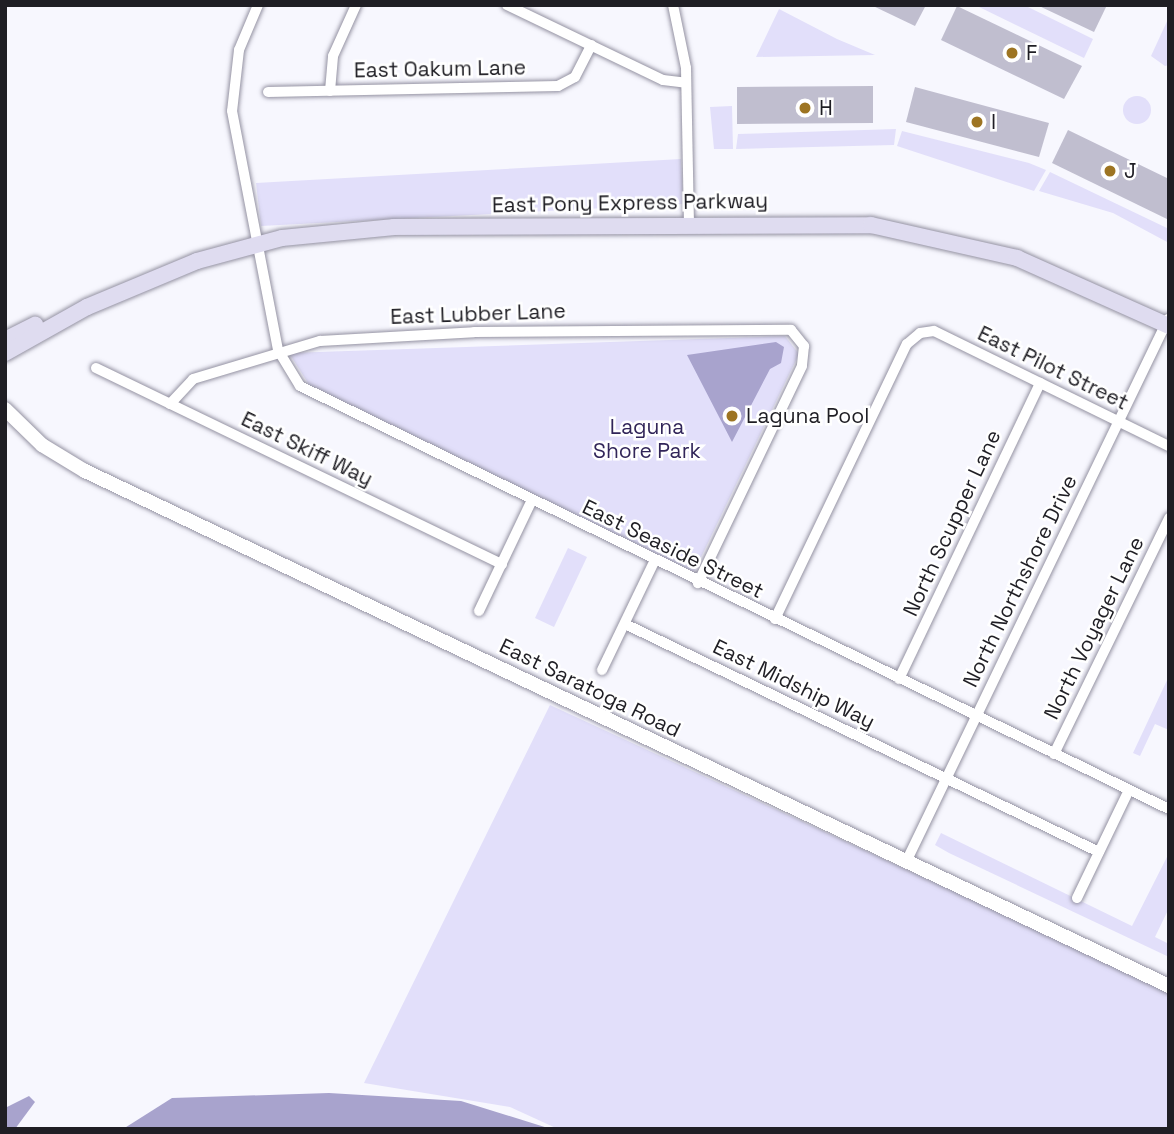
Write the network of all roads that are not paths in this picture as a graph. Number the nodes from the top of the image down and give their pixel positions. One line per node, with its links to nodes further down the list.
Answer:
1 (258, 5): 10 (street, East Seaside Street)
2 (355, 5): 7 (street)
3 (508, 5): 5 (street)
4 (673, 5): 6 (street)
5 (592, 46): 6 (street); 7 (street, East Oakum Lane)
6 (686, 83): 9 (street)
7 (330, 91): 8 (street, East Oakum Lane)
8 (268, 92)
9 (690, 223): 10 (main road, East Pony Express Parkway); 12 (main road, East Pony Express Parkway)
10 (259, 244): 11 (main road, East Pony Express Parkway); 14 (street, East Seaside Street)
11 (87, 307): 13 (main road, East Pony Express Parkway); 15 (main road, East Pony Express Parkway)
12 (1168, 323): 20 (street, North Northshore Drive)
13 (5, 340)
14 (278, 350): 18 (street, East Lubber Lane); 22 (street, East Seaside Street); 26 (street, East Lubber Lane)
15 (5, 353)
16 (96, 368): 18 (street, East Skiff Way)
17 (1040, 383): 20 (street, East Pilot Street); 28 (street, East Pilot Street); 31 (street, North Scupper Lane)
18 (170, 404): 25 (street, East Skiff Way)
19 (5, 409): 38 (street, East Saratoga Road)
20 (1118, 422): 21 (street, East Pilot Street); 32 (street, North Northshore Drive)
21 (1169, 446)
22 (531, 502): 24 (street, East Seaside Street); 25 (street)
23 (1169, 518): 33 (street, North Voyager Lane)
24 (654, 562): 26 (street, East Seaside Street); 29 (street)
25 (502, 564): 27 (street)
26 (698, 583): 28 (street, East Seaside Street)
27 (479, 611)
28 (775, 620): 31 (street, East Seaside Street)
29 (625, 624): 30 (street); 34 (street, East Midship Way)
30 (602, 670)
31 (899, 679): 32 (street, East Seaside Street)
32 (976, 716): 33 (street, East Seaside Street); 34 (street, North Northshore Drive)
33 (1054, 754): 35 (street, East Seaside Street)
34 (946, 778): 37 (street, East Midship Way); 38 (street, North Northshore Drive)
35 (1129, 790): 36 (street, East Seaside Street); 37 (street)
36 (1169, 809)
37 (1099, 852): 39 (street)
38 (906, 862): 40 (street, East Saratoga Road)
39 (1077, 898)
40 (1169, 986)

